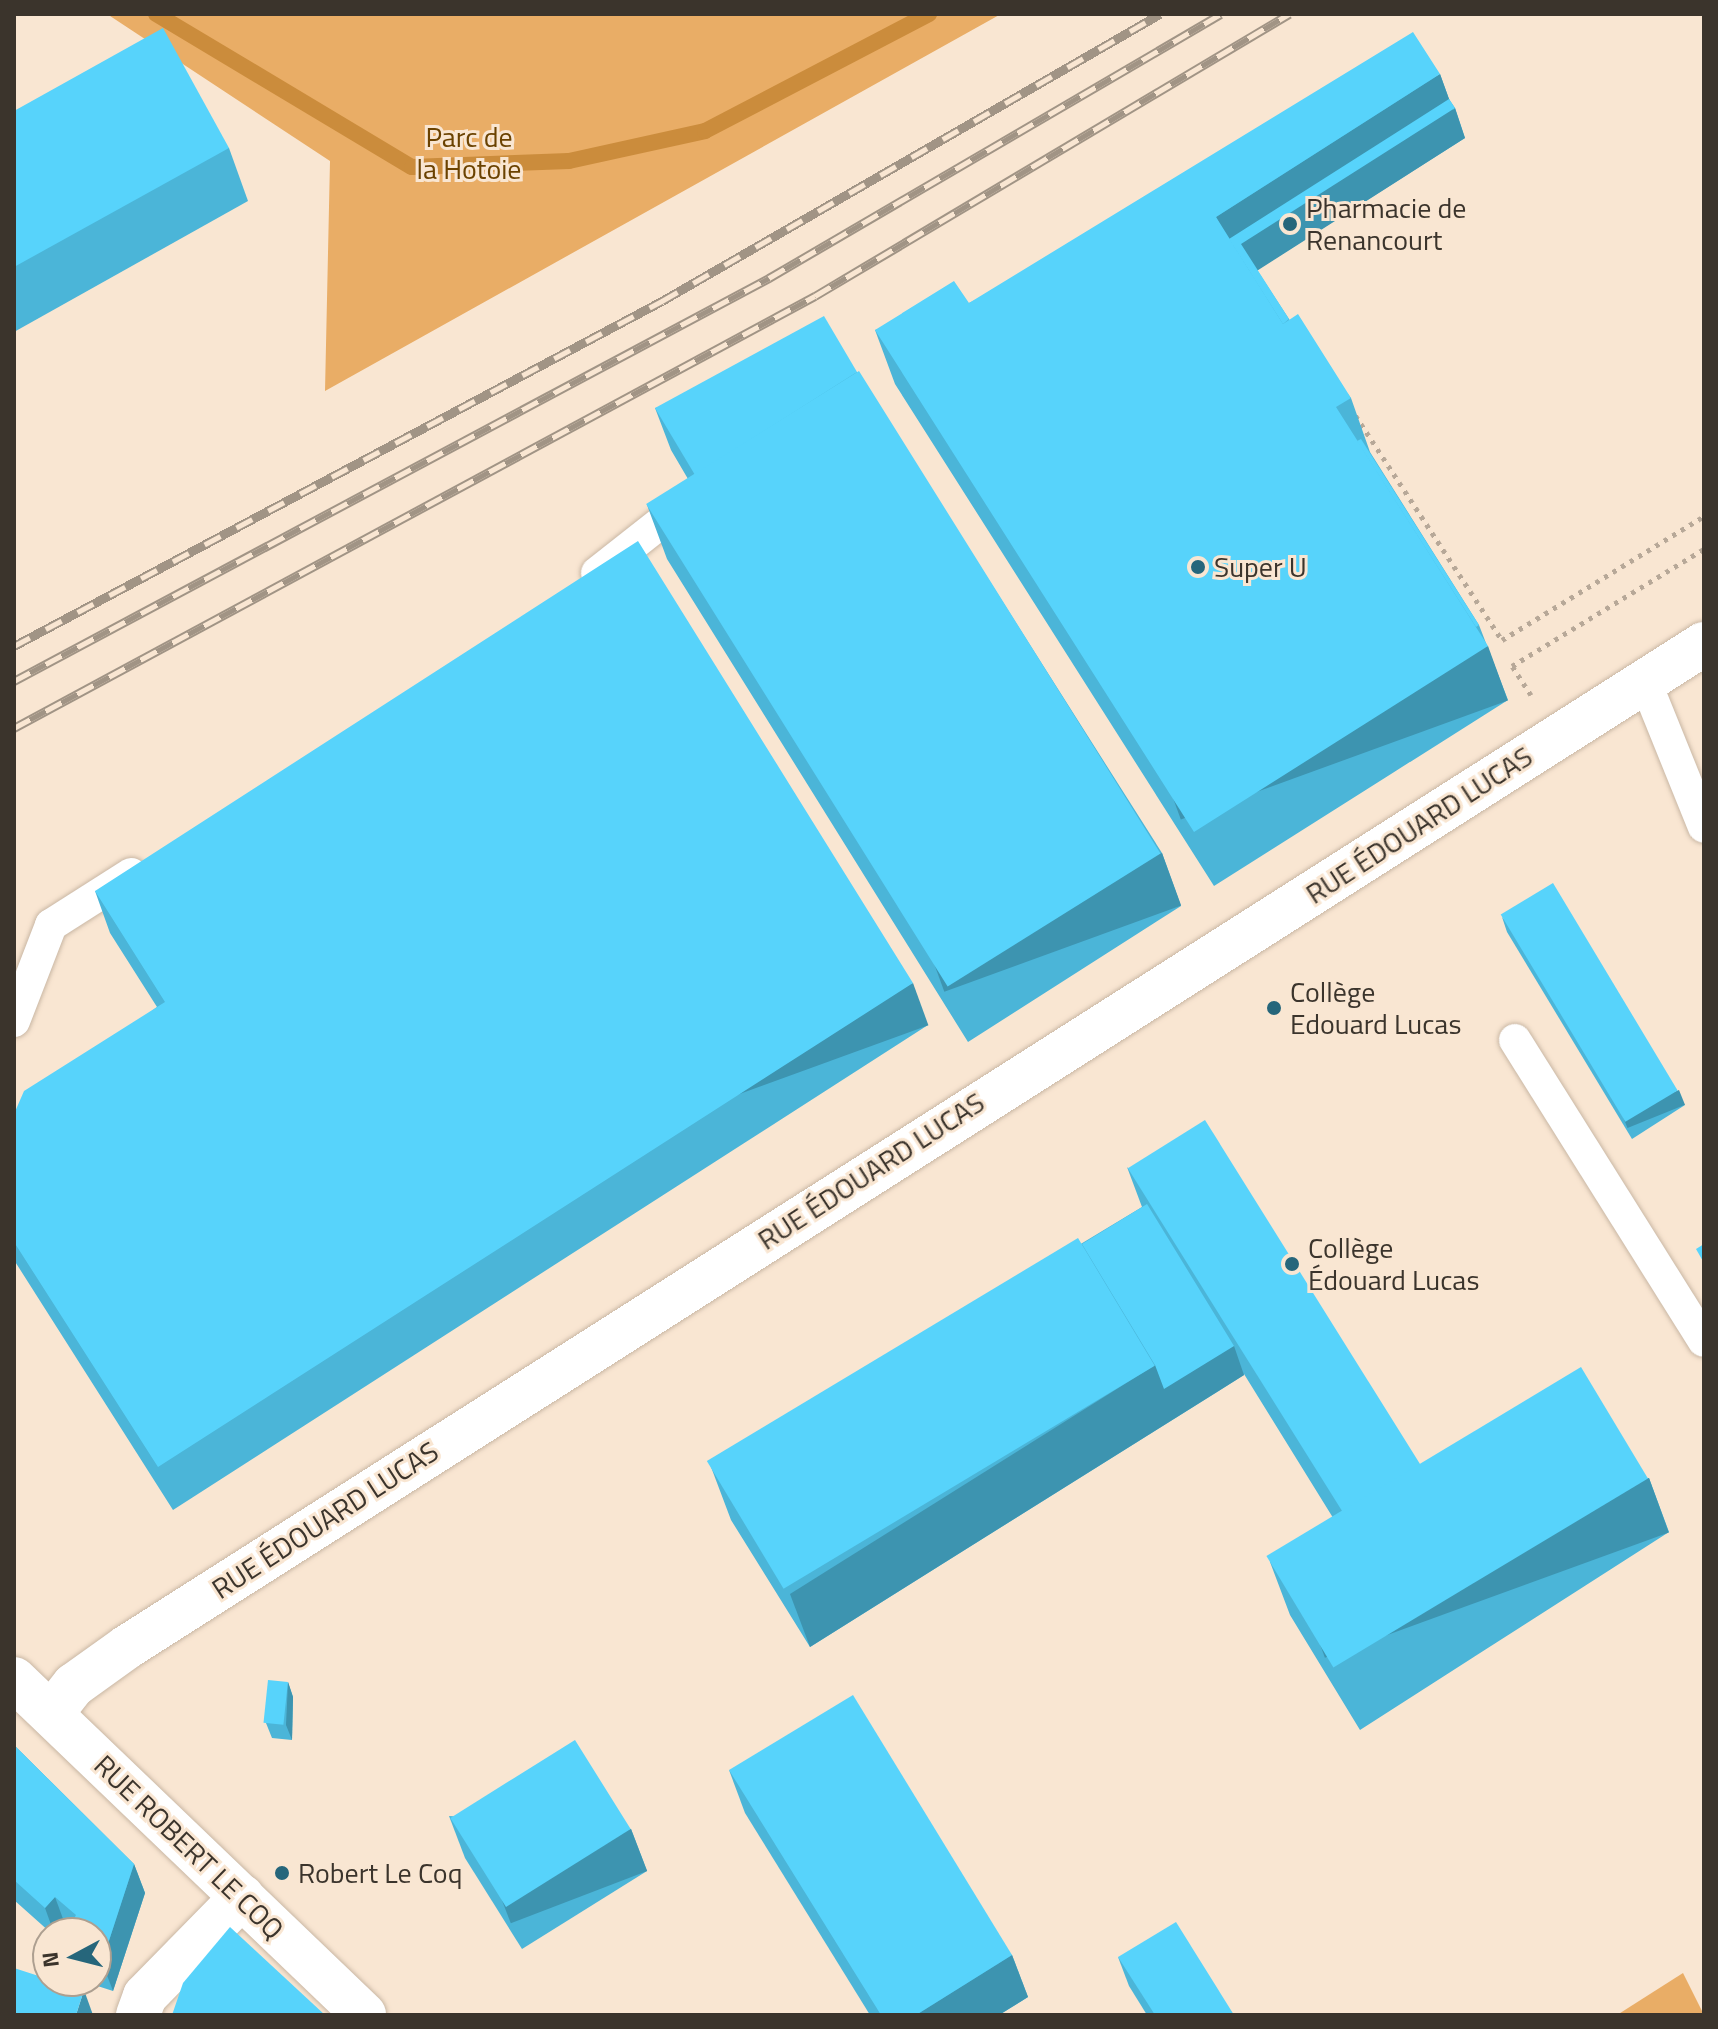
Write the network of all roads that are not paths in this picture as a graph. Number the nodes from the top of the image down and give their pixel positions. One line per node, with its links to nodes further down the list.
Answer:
1 (673, 513): 2 (lane)
2 (570, 594)
3 (1704, 644): 4 (street, RUE ÉDOUARD LUCAS)
4 (1645, 681): 5 (lane); 11 (street, RUE ÉDOUARD LUCAS)
5 (1704, 827)
6 (158, 857): 7 (lane)
7 (14, 1021)
8 (1515, 1040): 9 (lane)
9 (1704, 1341)
10 (14, 1679): 11 (street, RUE ROBERT LE COQ)
11 (51, 1714): 12 (street, RUE ROBERT LE COQ)
12 (242, 1897): 13 (street); 14 (street, RUE ROBERT LE COQ)
13 (138, 2015)
14 (364, 2015)

